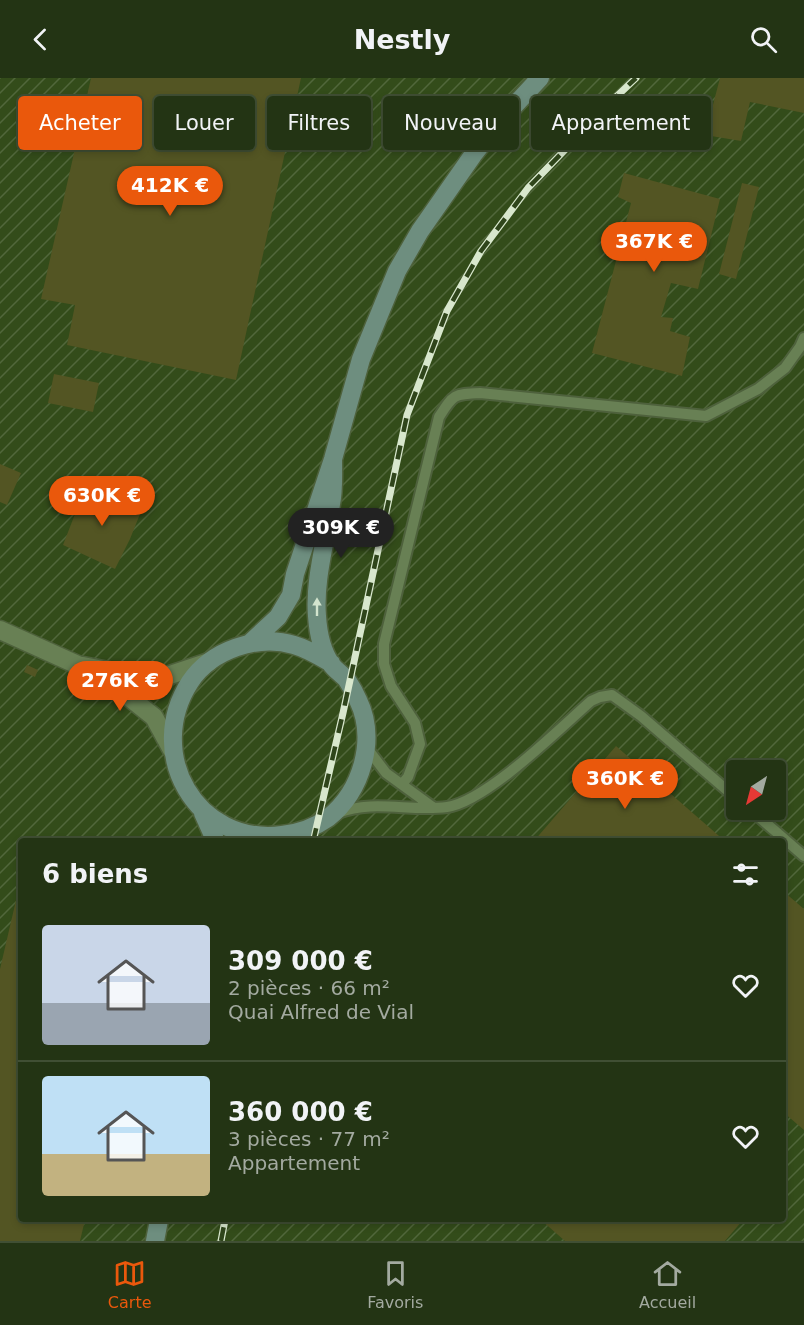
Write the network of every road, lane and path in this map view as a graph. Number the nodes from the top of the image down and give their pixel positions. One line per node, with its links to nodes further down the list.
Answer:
1 (540, 78): 3 (main road)
2 (804, 338): 11 (lane)
3 (333, 459): 5 (main road); 7 (main road, one-way to 3)
4 (0, 630): 8 (street)
5 (249, 644): 6 (main road); 7 (main road)
6 (209, 662): 8 (street); 10 (main road)
7 (331, 663): 9 (main road)
8 (80, 666): 10 (street)
9 (366, 748): 11 (lane); 15 (main road)
10 (172, 750): 14 (main road)
11 (402, 783): 13 (lane)
12 (726, 789): 13 (lane)
13 (434, 808): 15 (lane)
14 (201, 809): 17 (main road); 18 (main road)
15 (329, 817): 18 (main road)
16 (763, 820): 19 (lane)
17 (214, 838)
18 (288, 838)
19 (783, 838)
20 (786, 840): 21 (lane)
21 (804, 856)
22 (159, 1222): 23 (main road)
23 (155, 1241)

